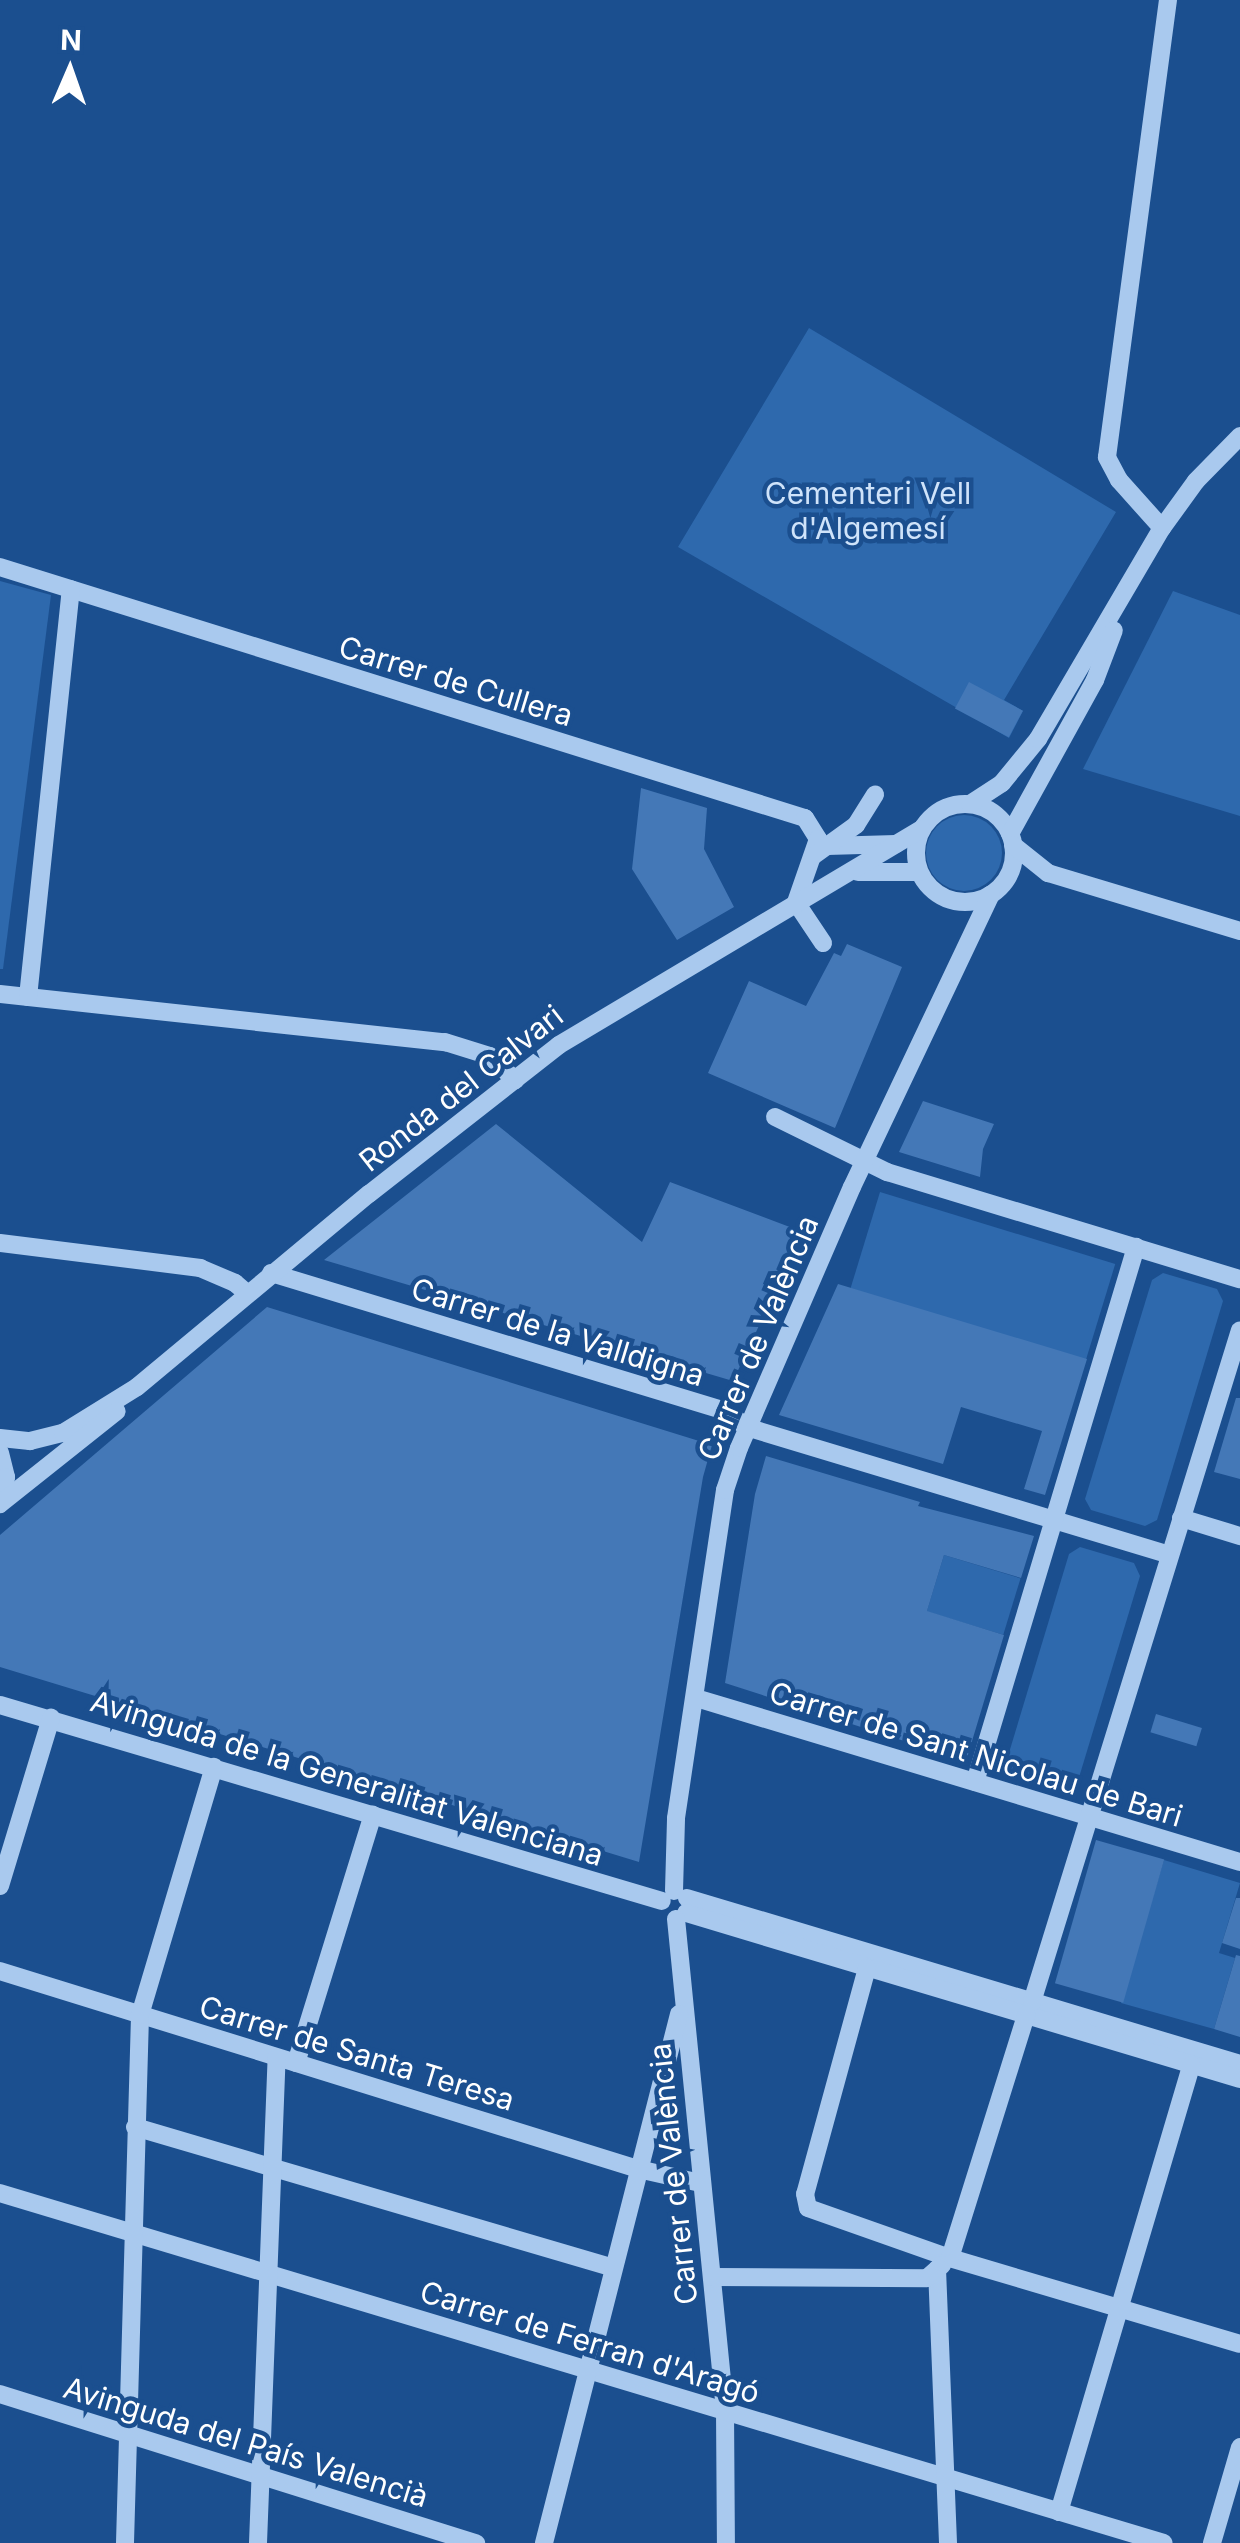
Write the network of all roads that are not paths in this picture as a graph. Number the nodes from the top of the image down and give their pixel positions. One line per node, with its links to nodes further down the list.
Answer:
1 (1168, 0): 3 (street)
2 (1240, 436): 3 (street)
3 (1162, 528): 5 (street)
4 (0, 567): 6 (street, Carrer de Cullera)
5 (1135, 576): 8 (street); 11 (street)
6 (71, 589): 14 (street, Carrer de Cullera); 26 (street)
7 (875, 794): 9 (street)
8 (970, 804): 10 (street); 11 (street)
9 (856, 826): 12 (street); 14 (street)
10 (921, 829): 13 (street, Ronda del Calvari); 15 (street)
11 (1012, 840): 17 (street); 18 (street)
12 (872, 844): 13 (street); 14 (street)
13 (897, 844): 16 (street, Ronda del Calvari)
14 (819, 851): 21 (street)
15 (919, 872): 16 (street); 20 (street)
16 (848, 874): 21 (street, Ronda del Calvari)
17 (1048, 874): 18 (street); 22 (street)
18 (1006, 880): 19 (street)
19 (991, 894): 20 (street); 24 (street, Carrer de València)
20 (951, 900): 24 (street)
21 (796, 904): 23 (street); 27 (street, Ronda del Calvari)
22 (1240, 931)
23 (823, 944)
24 (964, 950): 29 (street, Carrer de València)
25 (0, 994): 26 (street)
26 (28, 997): 27 (street)
27 (515, 1080): 32 (street, Ronda del Calvari)
28 (775, 1118): 29 (street)
29 (865, 1159): 31 (street); 37 (street, Carrer de València)
30 (0, 1242): 34 (street)
31 (1136, 1247): 33 (street); 42 (street)
32 (271, 1274): 34 (street, Ronda del Calvari); 37 (street, Carrer de la Valldigna)
33 (1240, 1278)
34 (247, 1294): 36 (street, Ronda del Calvari)
35 (1240, 1330): 41 (street)
36 (136, 1386): 38 (street, Ronda del Calvari); 40 (street, Ronda del Calvari)
37 (746, 1427): 42 (street, Carrer de la Valldigna); 45 (street, Carrer de València)
38 (0, 1438)
39 (0, 1453): 40 (street)
40 (0, 1504)
41 (1181, 1518): 43 (street); 44 (street)
42 (1054, 1520): 44 (street, Carrer de la Valldigna); 49 (street)
43 (1240, 1536)
44 (1169, 1555): 51 (street)
45 (696, 1698): 49 (street, Carrer de Sant Nicolau de Bari); 55 (street, Carrer de València)
46 (6, 1705): 47 (street, Avinguda de la Generalitat Valenciana)
47 (52, 1718): 48 (street, Avinguda de la Generalitat Valenciana); 52 (street)
48 (214, 1767): 50 (street, Avinguda de la Generalitat Valenciana); 60 (street)
49 (975, 1782): 51 (street, Carrer de Sant Nicolau de Bari)
50 (373, 1815): 55 (street, Avinguda de la Generalitat Valenciana); 62 (street)
51 (1088, 1816): 53 (street, Carrer de Sant Nicolau de Bari); 59 (street)
52 (5, 1855): 54 (street)
53 (1240, 1862)
54 (0, 1886)
55 (677, 1904): 56 (street, Avinguda de la Generalitat Valenciana); 58 (street, Carrer de València); 59 (street, Avinguda de la Generalitat Valenciana)
56 (867, 1968): 59 (street, Avinguda de la Generalitat Valenciana); 72 (street)
57 (0, 1971): 60 (street, Carrer de Santa Teresa)
58 (683, 1999): 68 (street); 69 (street, Carrer de València)
59 (1029, 2008): 63 (street, Avinguda de la Generalitat Valenciana); 64 (street, Avinguda de la Generalitat Valenciana); 72 (street)
60 (140, 2015): 61 (street, Carrer de Santa Teresa); 66 (street)
61 (277, 2058): 62 (street, Carrer de Santa Teresa); 67 (street)
62 (296, 2063): 68 (street, Carrer de Santa Teresa)
63 (1191, 2064): 65 (street, Avinguda de la Generalitat Valenciana); 76 (street)
64 (1240, 2064)
65 (1240, 2079)
66 (135, 2127): 67 (street); 71 (street)
67 (275, 2168): 73 (street); 74 (street)
68 (638, 2169): 69 (street, Carrer de Santa Teresa); 73 (street)
69 (700, 2183): 75 (street, Carrer de València)
70 (0, 2194): 71 (street, Carrer de Ferran d'Aragó)
71 (134, 2234): 74 (street, Carrer de Ferran d'Aragó); 81 (street)
72 (944, 2264): 75 (street); 76 (street); 84 (street)
73 (613, 2268): 78 (street)
74 (270, 2274): 78 (street, Carrer de Ferran d'Aragó); 83 (street)
75 (712, 2277): 80 (street, Carrer de València)
76 (1120, 2308): 77 (street); 85 (street)
77 (1240, 2344)
78 (587, 2370): 80 (street, Carrer de Ferran d'Aragó); 89 (street)
79 (0, 2394): 81 (street, Avinguda del País Valencià)
80 (725, 2411): 84 (street, Carrer de Ferran d'Aragó); 90 (street, Carrer de València)
81 (128, 2434): 83 (street, Avinguda del País Valencià); 86 (street)
82 (1240, 2447): 93 (street)
83 (259, 2475): 87 (street); 88 (street, Avinguda del País Valencià)
84 (946, 2478): 85 (street, Carrer de Ferran d'Aragó); 91 (street)
85 (1059, 2512): 92 (street, Carrer de Ferran d'Aragó)
86 (125, 2543)
87 (258, 2543)
88 (476, 2543)
89 (544, 2543)
90 (726, 2543)
91 (948, 2543)
92 (1164, 2543)
93 (1212, 2543)

